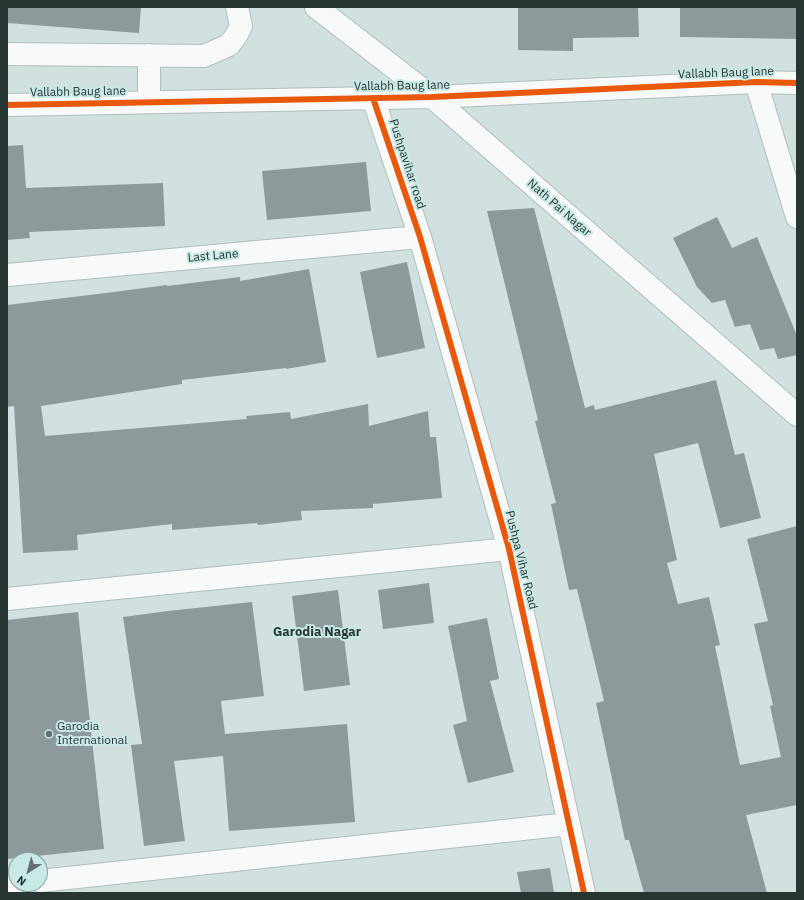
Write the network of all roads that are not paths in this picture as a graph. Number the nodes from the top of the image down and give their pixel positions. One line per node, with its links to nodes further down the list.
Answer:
1 (237, 7): 4 (street)
2 (316, 7): 7 (street, Nath Pai Nagar)
3 (7, 54): 4 (street)
4 (149, 55): 9 (street)
5 (756, 82): 6 (street, Vallabh Baug lane); 7 (street, Vallabh Baug lane); 11 (street)
6 (797, 83)
7 (432, 97): 8 (street, Vallabh Baug lane); 14 (street, Nath Pai Nagar)
8 (373, 98): 9 (street, Vallabh Baug lane); 12 (street, Pushpavihar road)
9 (149, 102): 10 (street, Vallabh Baug lane)
10 (7, 105)
11 (797, 217)
12 (420, 237): 13 (street, Last Lane); 15 (street, Pushpa Vihar Road)
13 (7, 275)
14 (797, 415)
15 (509, 549): 16 (street); 17 (street, Pushpa Vihar Road)
16 (7, 599)
17 (569, 824): 18 (street); 19 (street, Pushpa Vihar Road)
18 (48, 880)
19 (584, 893)

